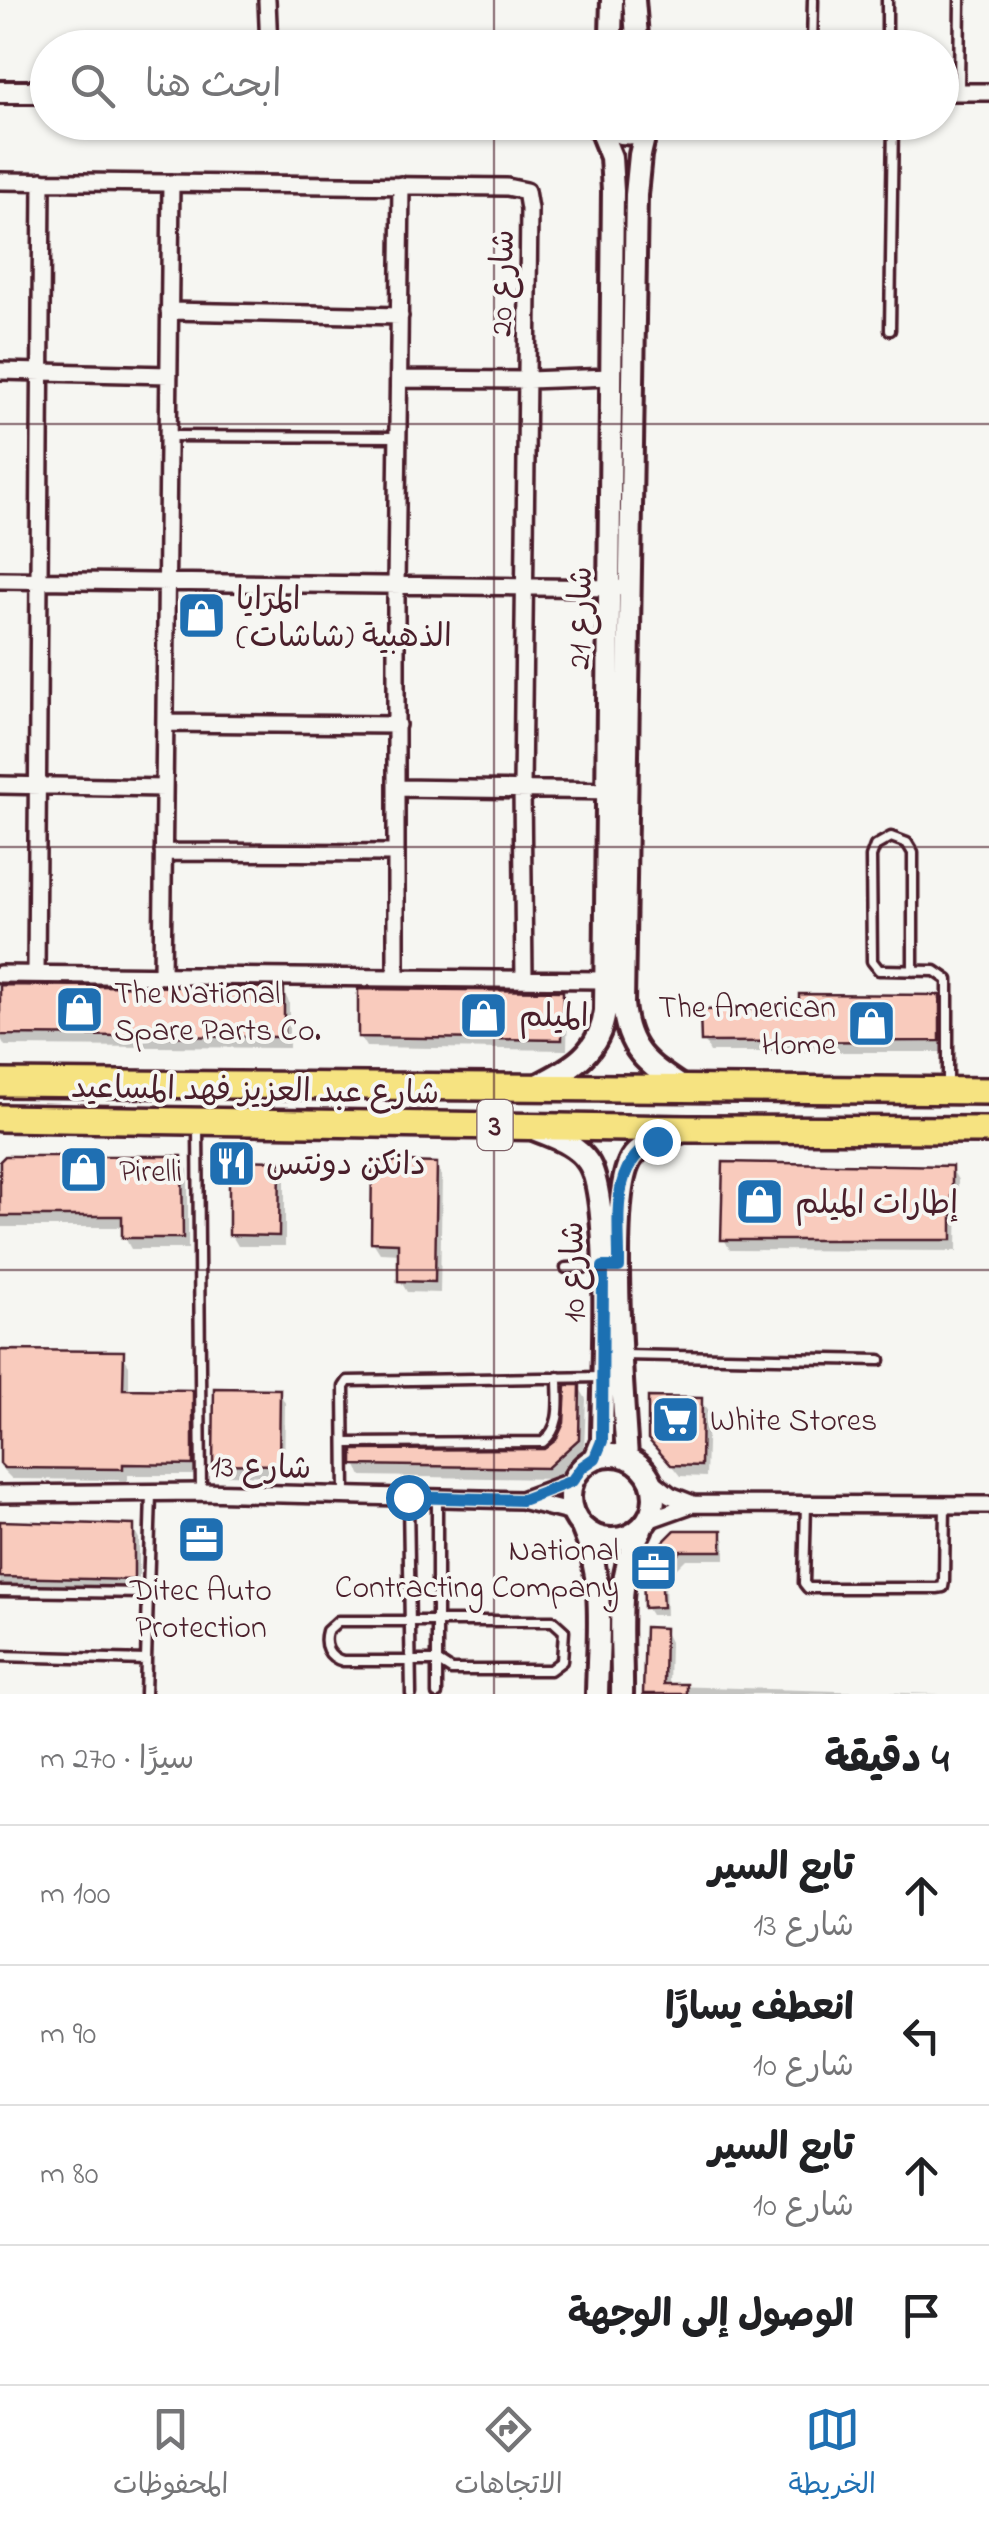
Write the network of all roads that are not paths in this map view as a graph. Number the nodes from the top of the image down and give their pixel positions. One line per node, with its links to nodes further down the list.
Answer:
1 (267, 0): 7 (street)
2 (612, 0): 8 (street)
3 (634, 0): 9 (street)
4 (812, 0): 10 (lane)
5 (888, 0): 11 (lane)
6 (960, 0): 14 (lane)
7 (268, 30)
8 (611, 30)
9 (636, 30)
10 (812, 30)
11 (887, 30)
12 (0, 92): 13 (street)
13 (30, 92)
14 (959, 92): 15 (street)
15 (989, 92)
16 (604, 140): 29 (street, شارع 21)
17 (646, 140): 40 (street, شارع 21)
18 (892, 140): 25 (lane)
19 (0, 181): 20 (street, شارع 20)
20 (42, 181): 21 (street, شارع 20); 27 (street)
21 (171, 182): 22 (street, شارع 20); 23 (street)
22 (402, 185): 24 (street); 31 (street, شارع 20)
23 (170, 311): 24 (street); 28 (street)
24 (400, 316): 30 (street)
25 (890, 330)
26 (0, 371): 27 (street)
27 (40, 372): 28 (street); 35 (street)
28 (169, 376): 32 (street)
29 (611, 376): 31 (street, شارع 20); 39 (street, شارع 21)
30 (399, 379): 31 (street, شارع 20); 33 (street)
31 (528, 380): 38 (street, شارع 20)
32 (168, 436): 33 (lane); 36 (street)
33 (398, 437): 37 (street)
34 (0, 580): 35 (street)
35 (38, 581): 36 (street); 44 (street)
36 (165, 582): 37 (street); 41 (street)
37 (396, 586): 38 (street); 42 (street)
38 (524, 588): 39 (street); 47 (street, شارع 20)
39 (610, 588): 40 (street); 48 (street, شارع 21)
40 (632, 588): 48 (street, شارع 21)
41 (165, 723): 42 (street); 45 (street)
42 (397, 725): 46 (street)
43 (0, 785): 44 (street)
44 (37, 786): 45 (street); 53 (street)
45 (164, 788): 49 (street)
46 (397, 788): 47 (street); 50 (street)
47 (522, 788): 48 (street); 56 (street, شارع 20)
48 (617, 791): 57 (street, شارع 21); 60 (street, شارع 21)
49 (163, 852): 50 (street); 54 (street)
50 (396, 853): 55 (street)
51 (912, 971): 51 (lane); 61 (lane)
52 (0, 974): 53 (street)
53 (36, 974): 54 (street)
54 (162, 976): 55 (street)
55 (396, 978): 56 (street)
56 (524, 980): 57 (street)
57 (603, 980): 59 (street, شارع 21)
58 (2, 1081): 59 (main road, شارع عبد العزيز فهد المساعيد / 3)
59 (538, 1086): 60 (main road, شارع عبد العزيز فهد المساعيد / 3)
60 (682, 1087): 61 (main road, شارع عبد العزيز فهد المساعيد / 3)
61 (953, 1091): 62 (main road, شارع عبد العزيز فهد المساعيد / 3); 66 (main road)
62 (989, 1091)
63 (0, 1118): 64 (main road, شارع عبد العزيز فهد المساعيد / 3)
64 (198, 1120): 65 (main road, شارع عبد العزيز فهد المساعيد / 3); 80 (lane)
65 (525, 1125): 67 (main road, شارع عبد العزيز فهد المساعيد / 3); 69 (street, شارع 10)
66 (789, 1128): 67 (main road, شارع عبد العزيز فهد المساعيد / 3); 68 (main road, شارع عبد العزيز فهد المساعيد / 3)
67 (689, 1129): 69 (street, شارع 10)
68 (989, 1130)
69 (611, 1267): 70 (lane); 71 (street, شارع 10)
70 (566, 1268)
71 (612, 1355): 72 (lane); 74 (street, شارع 10); 76 (street, شارع 10)
72 (880, 1360)
73 (558, 1376): 74 (lane); 75 (lane); 75 (lane)
74 (602, 1377): 77 (street, شارع 10)
75 (345, 1443): 83 (lane)
76 (628, 1457): 77 (street); 78 (street)
77 (595, 1458): 79 (street)
78 (651, 1480): 87 (street); 92 (street)
79 (572, 1481): 86 (street, شارع 13); 91 (street)
80 (200, 1492): 81 (street, شارع 13); 83 (street, شارع 13)
81 (152, 1493): 82 (street, شارع 13); 94 (lane)
82 (0, 1494)
83 (346, 1496): 84 (street, شارع 13)
84 (408, 1497): 85 (street, شارع 13); 95 (lane)
85 (437, 1498): 86 (street, شارع 13); 96 (lane)
86 (522, 1500): 91 (street, شارع 13)
87 (693, 1504): 88 (street); 92 (street)
88 (806, 1504): 89 (street); 89 (lane)
89 (945, 1504): 90 (street)
90 (989, 1505)
91 (578, 1520): 92 (street); 104 (street)
92 (645, 1523): 105 (street)
93 (0, 1591): 94 (lane)
94 (148, 1593): 98 (lane)
95 (410, 1621): 96 (lane); 99 (lane); 99 (lane)
96 (437, 1621): 100 (lane); 100 (lane)
97 (0, 1656): 98 (lane)
98 (146, 1660): 101 (lane)
99 (411, 1662): 100 (lane); 102 (lane)
100 (437, 1662): 103 (lane)
101 (145, 1694)
102 (411, 1694)
103 (437, 1694)
104 (597, 1694)
105 (622, 1694)

